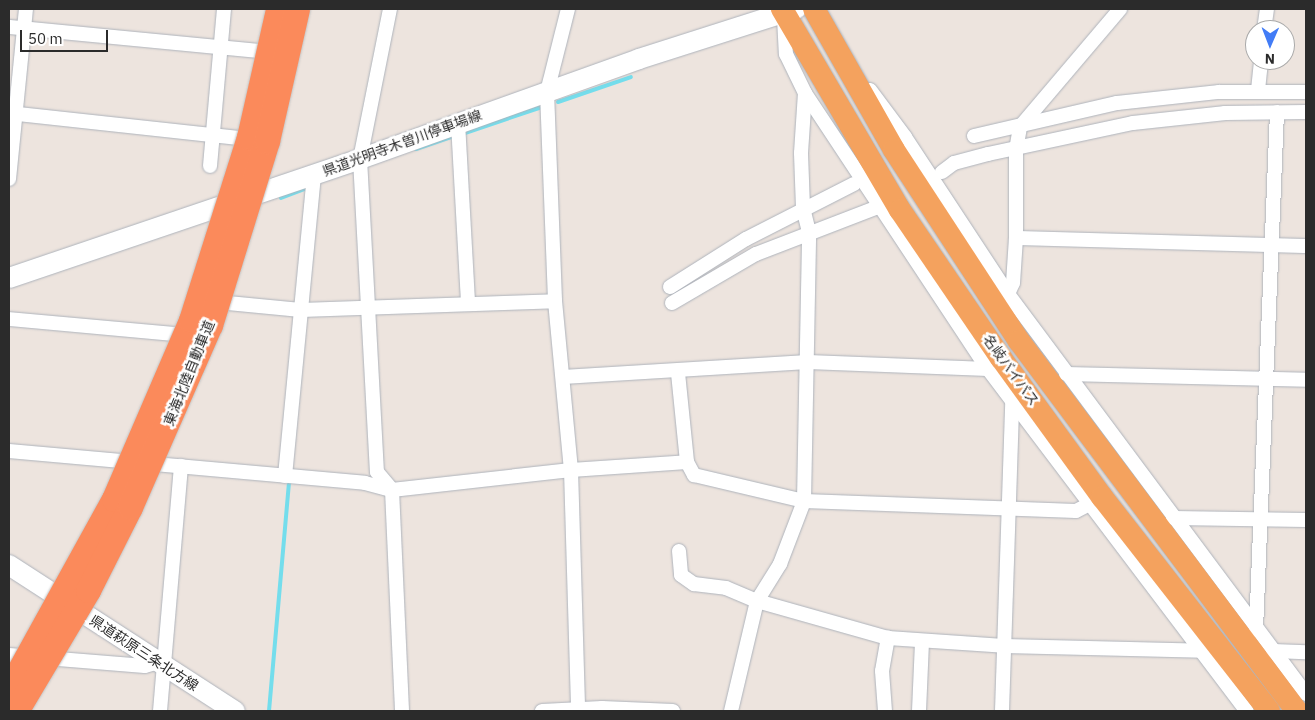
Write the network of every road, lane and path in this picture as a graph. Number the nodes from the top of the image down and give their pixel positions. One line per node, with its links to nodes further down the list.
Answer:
1 (26, 9): 11 (street)
2 (224, 9): 13 (street)
3 (278, 9): 84 (highway, 東海北陸自動車道, bridge)
4 (298, 9): 87 (highway, 東海北陸自動車道, bridge)
5 (390, 9): 29 (street)
6 (814, 9): 12 (highway, 名岐バイパス)
7 (1120, 9): 24 (street)
8 (565, 10): 17 (street)
9 (785, 10): 17 (main road, 県道光明寺木曽川停車場線); 19 (street); 98 (highway, 名岐バイパス)
10 (9, 27): 11 (street)
11 (24, 28): 13 (street); 22 (street)
12 (828, 33): 43 (street); 99 (highway, 名岐バイパス)
13 (221, 47): 14 (street); 25 (street)
14 (260, 51)
15 (1260, 70): 16 (street)
16 (1258, 90): 18 (street); 24 (street)
17 (547, 92): 23 (main road, 県道光明寺木曽川停車場線); 44 (street)
18 (1306, 92)
19 (805, 93): 35 (street); 53 (street)
20 (1277, 112): 21 (street); 28 (street); 39 (street)
21 (1306, 112)
22 (12, 113): 25 (street); 33 (street)
23 (458, 123): 29 (main road, 県道光明寺木曽川停車場線); 47 (street)
24 (1020, 127): 26 (street); 28 (street)
25 (212, 135): 27 (street); 30 (street)
26 (974, 136)
27 (238, 138)
28 (1016, 150): 31 (street); 38 (street)
29 (360, 159): 32 (main road, 県道光明寺木曽川停車場線); 48 (street)
30 (210, 166)
31 (942, 172)
32 (314, 174): 41 (main road, 県道光明寺木曽川停車場線); 49 (street)
33 (9, 179)
34 (854, 184): 35 (street)
35 (803, 208): 37 (street); 42 (street)
36 (876, 208): 37 (street)
37 (809, 232): 46 (street); 52 (street)
38 (1016, 238): 39 (street); 43 (street)
39 (1270, 245): 40 (street); 57 (street)
40 (1306, 246)
41 (9, 278)
42 (670, 287)
43 (1008, 294): 55 (street)
44 (555, 301): 47 (street); 56 (street)
45 (228, 303): 49 (street)
46 (672, 303)
47 (468, 304): 48 (street)
48 (368, 308): 49 (street); 65 (street)
49 (301, 310): 64 (street)
50 (9, 319): 51 (street)
51 (175, 334)
52 (808, 362): 53 (street); 54 (street); 66 (street)
53 (988, 369): 59 (street)
54 (678, 373): 56 (street); 61 (street)
55 (1066, 374): 57 (street); 69 (street)
56 (563, 377): 63 (street)
57 (1266, 378): 58 (street); 70 (street)
58 (1306, 380)
59 (1012, 402): 67 (street); 68 (street)
60 (9, 451): 62 (street)
61 (687, 462): 63 (street); 66 (street)
62 (181, 466): 64 (street); 83 (street)
63 (571, 470): 65 (street); 86 (street)
64 (285, 476): 65 (street)
65 (392, 490): 90 (street)
66 (804, 501): 68 (street); 74 (street)
67 (1088, 505): 68 (street); 79 (street)
68 (1008, 506): 78 (street)
69 (1173, 518): 70 (street); 75 (street)
70 (1262, 518): 71 (street); 75 (street)
71 (1306, 520)
72 (678, 551): 74 (street)
73 (9, 565): 83 (main road, 県道萩原三条北方線)
74 (757, 601): 76 (street); 93 (street)
75 (1256, 630): 80 (street)
76 (888, 638): 77 (street); 94 (street)
77 (922, 642): 78 (street); 95 (street)
78 (1004, 646): 79 (street); 96 (street)
79 (1203, 651): 97 (street)
80 (1273, 651): 81 (street); 85 (street)
81 (1306, 652)
82 (9, 655): 83 (street)
83 (161, 664): 88 (street); 89 (main road, 県道萩原三条北方線)
84 (9, 690)
85 (1306, 694)
86 (578, 710): 91 (street); 92 (street)
87 (16, 711)
88 (160, 711)
89 (235, 711)
90 (402, 711)
91 (542, 711)
92 (674, 711)
93 (731, 711)
94 (885, 711)
95 (919, 711)
96 (1002, 711)
97 (1247, 711)
98 (1269, 711)
99 (1297, 711)

